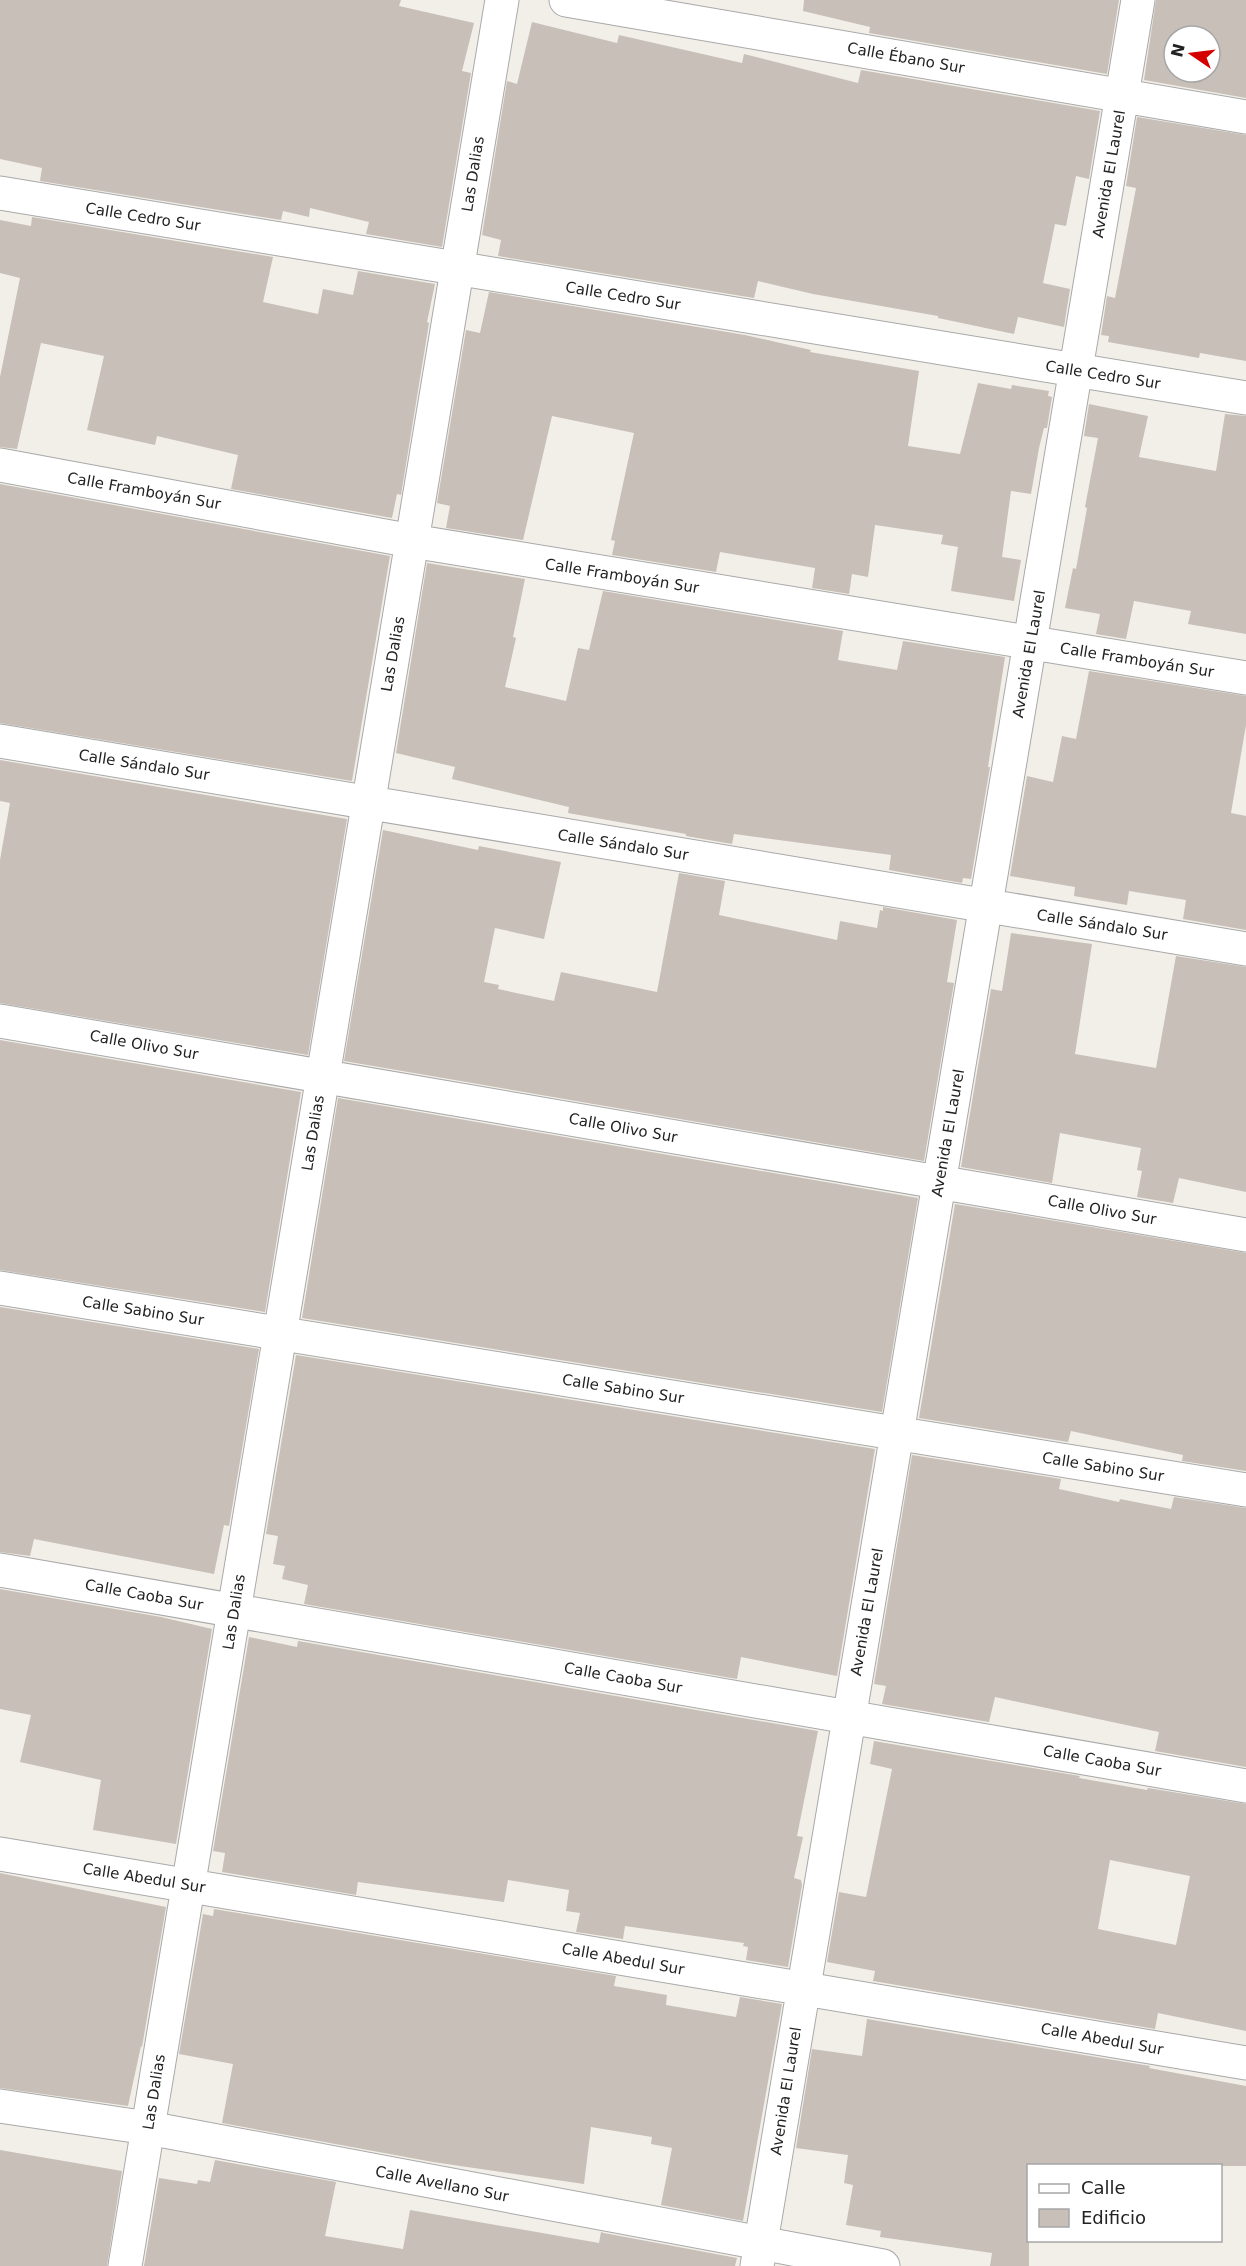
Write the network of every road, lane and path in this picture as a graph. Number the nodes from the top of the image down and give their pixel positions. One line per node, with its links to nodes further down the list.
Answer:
1 (502, 0): 7 (street, Las Dalias)
2 (566, 0): 4 (street, Calle Ébano Sur)
3 (1138, 0): 4 (street, Avenida El Laurel)
4 (1122, 96): 5 (street, Calle Ébano Sur); 8 (street, Avenida El Laurel)
5 (1246, 117)
6 (0, 193): 7 (street, Calle Cedro Sur)
7 (457, 269): 8 (street, Calle Cedro Sur); 11 (street, Las Dalias)
8 (1076, 370): 9 (street, Calle Cedro Sur); 12 (street, Avenida El Laurel)
9 (1246, 398)
10 (0, 465): 11 (street, Calle Framboyán Sur)
11 (412, 541): 12 (street, Calle Framboyán Sur); 15 (street, Las Dalias)
12 (1030, 643): 13 (street, Calle Framboyán Sur); 16 (street, Avenida El Laurel)
13 (1246, 678)
14 (0, 741): 15 (street, Calle Sándalo Sur)
15 (368, 802): 16 (street, Calle Sándalo Sur); 19 (street, Las Dalias)
16 (986, 906): 17 (street, Calle Sándalo Sur); 20 (street, Avenida El Laurel)
17 (1246, 949)
18 (0, 1021): 19 (street, Calle Olivo Sur)
19 (323, 1076): 20 (street, Calle Olivo Sur); 23 (street, Las Dalias)
20 (939, 1182): 21 (street, Calle Olivo Sur); 24 (street, Avenida El Laurel)
21 (1246, 1235)
22 (0, 1288): 23 (street, Calle Sabino Sur)
23 (280, 1334): 24 (street, Calle Sabino Sur); 27 (street, Las Dalias)
24 (897, 1433): 25 (street, Calle Sabino Sur); 28 (street, Avenida El Laurel)
25 (1246, 1490)
26 (0, 1570): 27 (street, Calle Caoba Sur)
27 (234, 1610): 28 (street, Calle Caoba Sur); 31 (street, Las Dalias)
28 (849, 1717): 29 (street, Calle Caoba Sur); 32 (street, Avenida El Laurel)
29 (1246, 1786)
30 (0, 1854): 31 (street, Calle Abedul Sur)
31 (188, 1886): 32 (street, Calle Abedul Sur); 35 (street, Las Dalias)
32 (803, 1989): 33 (street, Calle Abedul Sur); 36 (street, Avenida El Laurel)
33 (1246, 2063)
34 (0, 2106): 35 (street, Calle Avellano Sur)
35 (148, 2128): 36 (street, Calle Avellano Sur); 37 (street, Las Dalias)
36 (759, 2255): 38 (street, Calle Avellano Sur)
37 (125, 2266)
38 (883, 2266)

